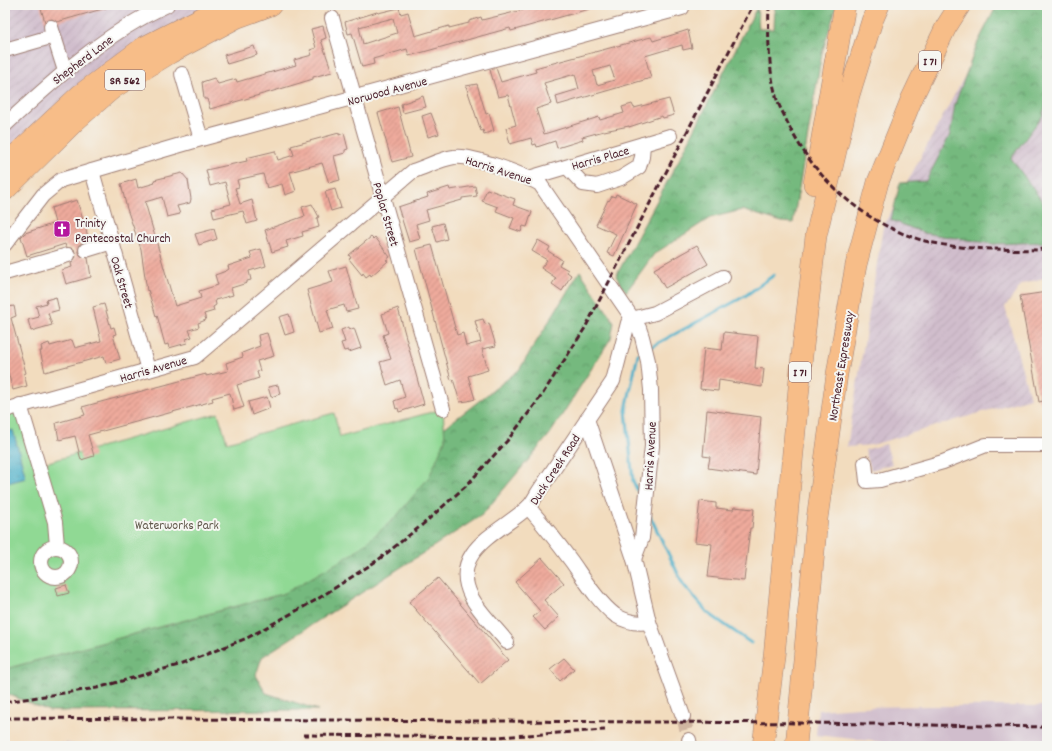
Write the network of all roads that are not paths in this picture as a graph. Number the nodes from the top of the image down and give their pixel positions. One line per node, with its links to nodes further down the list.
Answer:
1 (168, 5): 10 (street, Shepherd Lane)
2 (227, 5): 17 (highway, SR 562)
3 (271, 5): 21 (highway, SR 562)
4 (845, 5): 28 (highway)
5 (879, 5): 28 (highway, I 71)
6 (960, 5): 45 (highway, Northeast Expressway / I 71)
7 (682, 8): 12 (street, Norwood Avenue)
8 (332, 18): 12 (street, Poplar Street)
9 (5, 50): 10 (street)
10 (65, 71): 13 (street, Shepherd Lane)
11 (182, 74): 15 (street)
12 (354, 99): 15 (street, Norwood Avenue); 22 (street, Poplar Street)
13 (5, 125)
14 (670, 136): 16 (street, Harris Place)
15 (201, 139): 19 (street, Norwood Avenue)
16 (643, 144): 18 (street, Harris Place); 18 (street)
17 (5, 165)
18 (567, 167): 20 (street, Harris Place)
19 (92, 171): 23 (street, Oak Street); 24 (street, Norwood Avenue)
20 (530, 178): 22 (street, Harris Avenue); 30 (street, Harris Avenue)
21 (5, 190)
22 (382, 198): 31 (street, Harris Avenue); 33 (street, Poplar Street)
23 (112, 242): 25 (street); 31 (street, Oak Street)
24 (5, 244)
25 (86, 250)
26 (68, 255): 27 (street)
27 (5, 273)
28 (812, 276): 44 (highway, I 71)
29 (723, 277): 30 (street)
30 (632, 319): 35 (street, Duck Creek Road); 40 (street, Harris Avenue)
31 (148, 370): 32 (street, Harris Avenue)
32 (20, 406): 34 (street, Harris Avenue); 39 (street)
33 (443, 409)
34 (5, 410)
35 (587, 419): 38 (street, Duck Creek Road); 40 (street)
36 (1047, 445): 37 (street)
37 (865, 463)
38 (528, 507): 41 (street, Duck Creek Road); 42 (street)
39 (57, 546)
40 (634, 559): 41 (street)
41 (649, 622): 43 (street)
42 (506, 642)
43 (683, 716)
44 (763, 746)
45 (796, 746)

